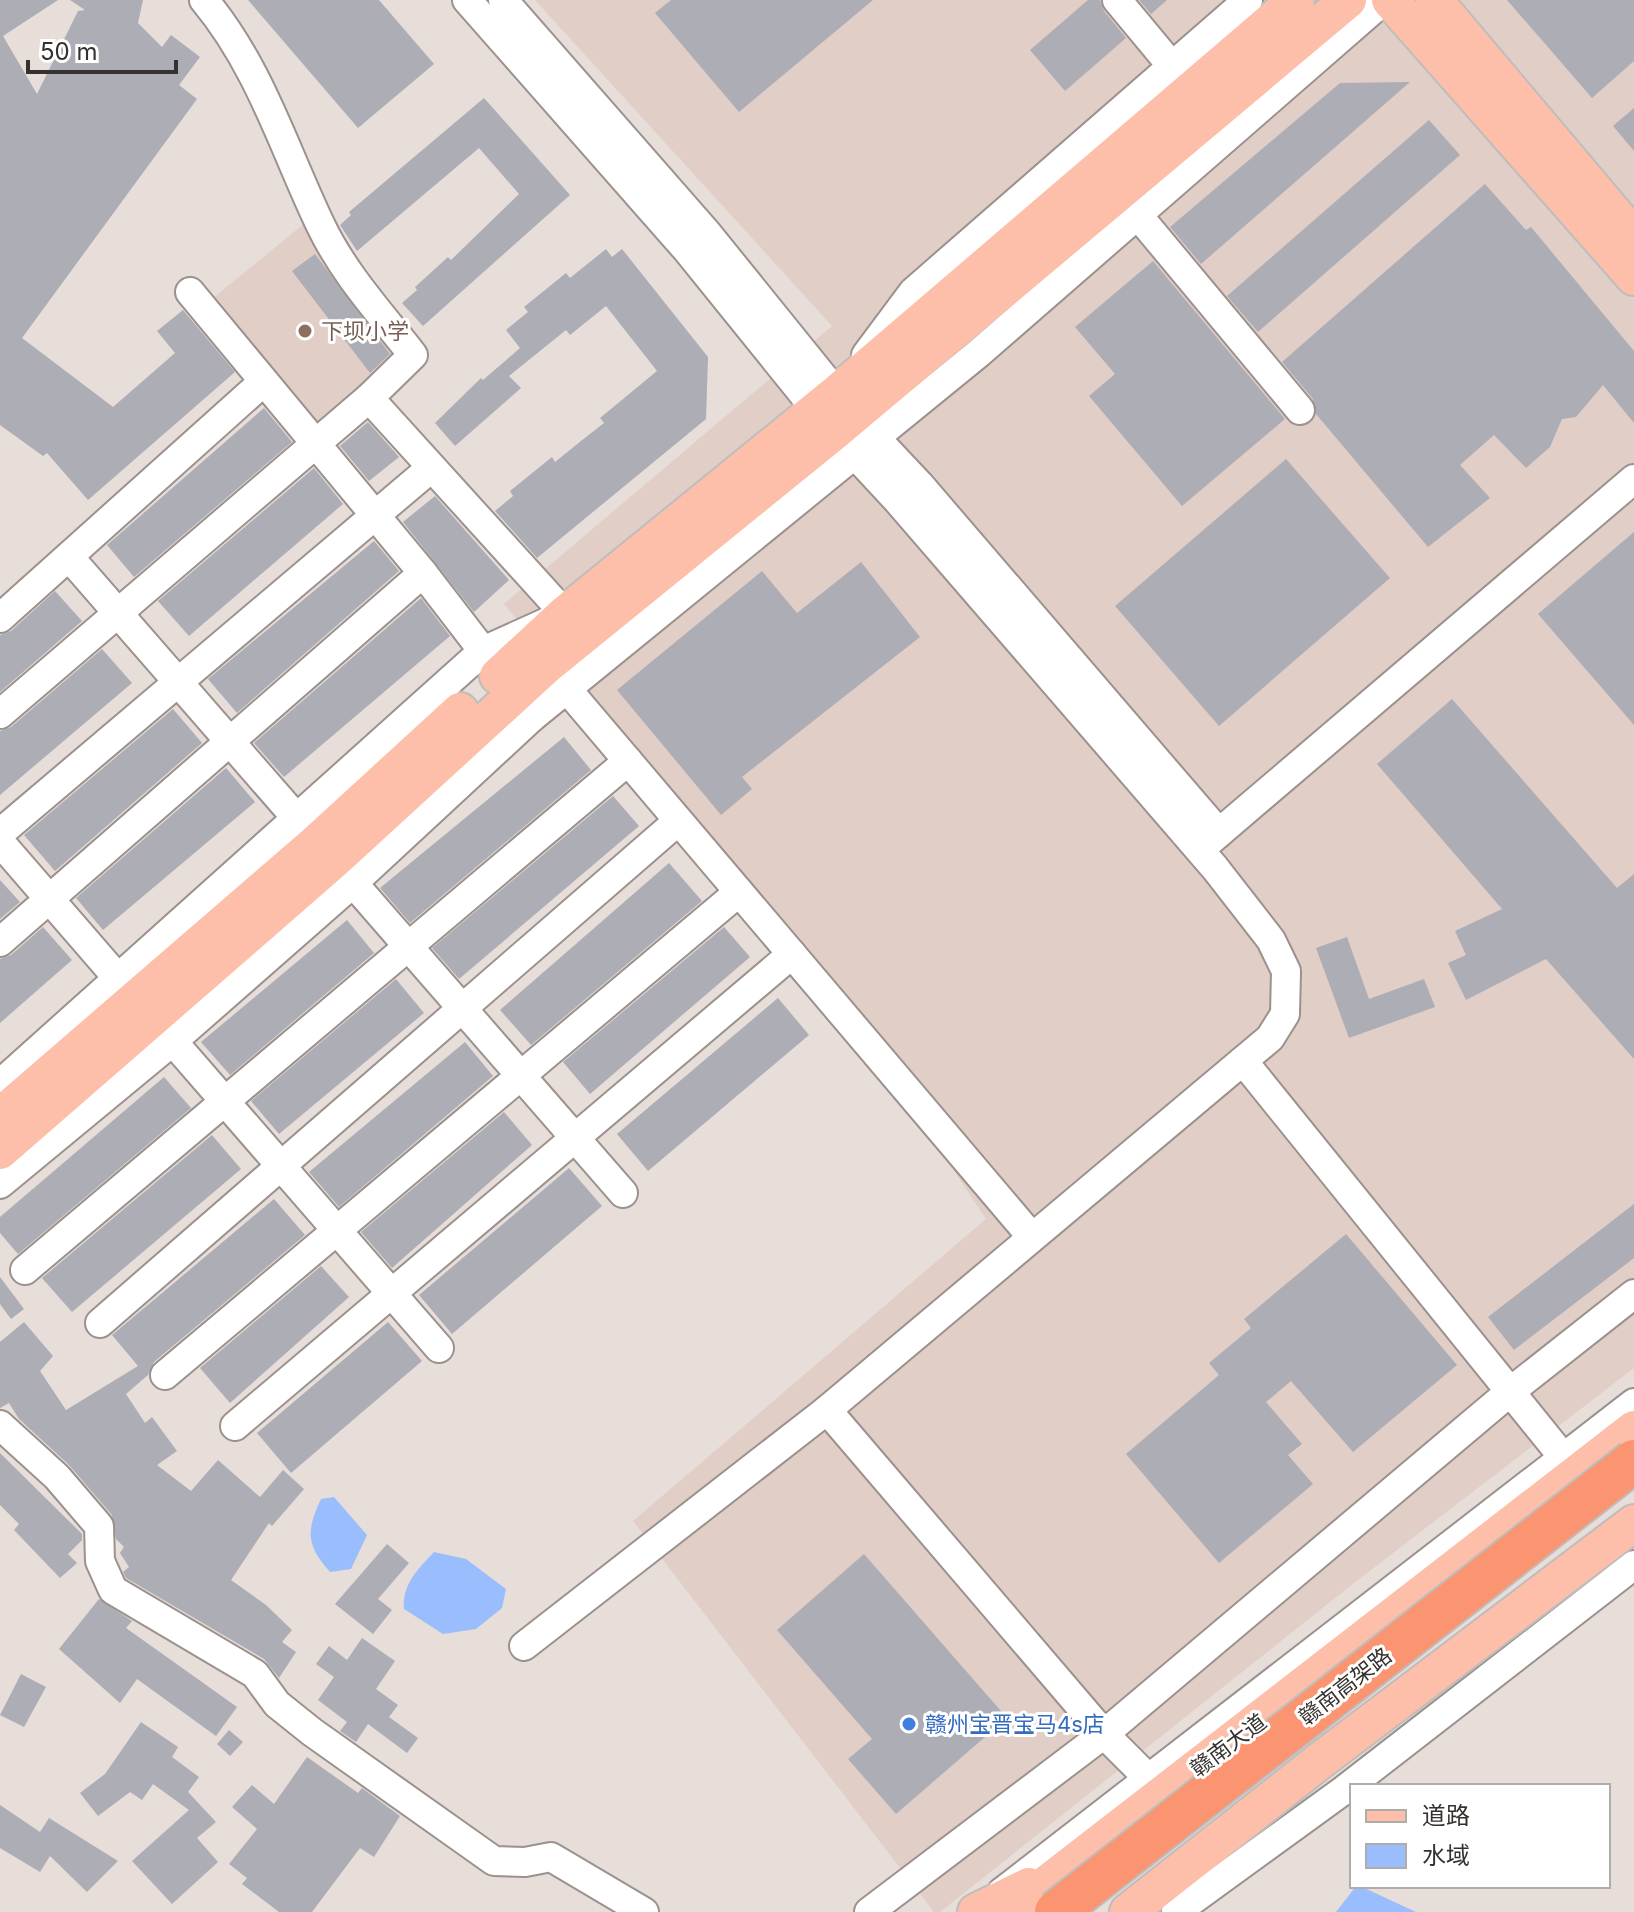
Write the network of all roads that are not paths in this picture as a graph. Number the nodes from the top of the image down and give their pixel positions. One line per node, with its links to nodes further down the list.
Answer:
1 (204, 0): 16 (street)
2 (467, 0): 18 (street)
3 (503, 0): 18 (street)
4 (1117, 0): 10 (street)
5 (1248, 0): 10 (street)
6 (1296, 0): 18 (main road)
7 (1348, 0): 18 (main road)
8 (1387, 0): 11 (street); 13 (main road)
9 (1434, 0): 12 (main road)
10 (1171, 65): 18 (street)
11 (1136, 213): 17 (street); 18 (street)
12 (1634, 237)
13 (1634, 277)
14 (190, 292): 15 (street)
15 (262, 383): 19 (street); 23 (street)
16 (369, 398): 19 (street); 20 (street)
17 (1300, 410)
18 (845, 423): 27 (main road); 29 (street); 36 (street)
19 (315, 445): 22 (street); 25 (street)
20 (431, 468): 22 (street); 27 (street)
21 (1634, 479): 36 (street)
22 (375, 516): 24 (street); 30 (street)
23 (70, 558): 25 (street); 26 (street)
24 (423, 573): 28 (street); 32 (street)
25 (118, 614): 30 (street); 31 (street)
26 (0, 618)
27 (574, 625): 28 (street); 29 (main road); 38 (main road)
28 (483, 651): 38 (street)
29 (557, 677): 33 (street); 38 (main road); 38 (street)
30 (177, 682): 32 (street); 35 (street)
31 (0, 714)
32 (230, 742): 38 (street); 40 (street)
33 (628, 761): 34 (street); 42 (street)
34 (678, 821): 39 (street); 45 (street)
35 (0, 833)
36 (1209, 841): 46 (street)
37 (0, 842): 40 (street)
38 (325, 852): 42 (street); 44 (main road); 44 (street)
39 (739, 892): 43 (street); 47 (street)
40 (50, 899): 41 (street); 44 (street)
41 (0, 942)
42 (408, 946): 45 (street); 49 (street)
43 (792, 954): 51 (street); 56 (street)
44 (144, 1009): 48 (street); 49 (street); 50 (main road); 53 (main road)
45 (462, 1009): 47 (street); 52 (street)
46 (1243, 1061): 56 (street); 63 (street)
47 (520, 1075): 51 (street); 55 (street)
48 (0, 1084)
49 (225, 1101): 52 (street); 57 (street)
50 (0, 1116)
51 (575, 1138): 54 (street); 58 (street)
52 (281, 1166): 55 (street); 60 (street)
53 (1, 1174)
54 (623, 1193)
55 (337, 1230): 58 (street); 62 (street)
56 (1031, 1236): 64 (street)
57 (25, 1270)
58 (391, 1293): 61 (street); 67 (street)
59 (1634, 1294): 63 (street)
60 (100, 1323)
61 (439, 1348)
62 (165, 1375)
63 (1511, 1391): 69 (street); 74 (street)
64 (827, 1410): 72 (street); 74 (street)
65 (1633, 1412): 69 (main road, 赣南大道)
66 (0, 1425): 81 (street)
67 (235, 1426)
68 (1634, 1461): 85 (highway, 赣南高架路, bridge)
69 (1569, 1466): 73 (main road, 赣南大道); 76 (street)
70 (1632, 1518): 75 (main road); 80 (highway, 赣南高架路)
71 (1634, 1565): 77 (street)
72 (524, 1646)
73 (1281, 1705): 75 (main road); 79 (main road, 赣南大道)
74 (1104, 1734): 76 (street); 82 (street)
75 (1321, 1760): 80 (main road)
76 (1148, 1778): 83 (street)
77 (1352, 1784)
78 (1350, 1785): 86 (street)
79 (1063, 1870): 83 (main road); 84 (main road, 赣南大道)
80 (1122, 1911)
81 (644, 1912)
82 (869, 1912)
83 (976, 1912)
84 (1010, 1912)
85 (1056, 1912)
86 (1176, 1912)

